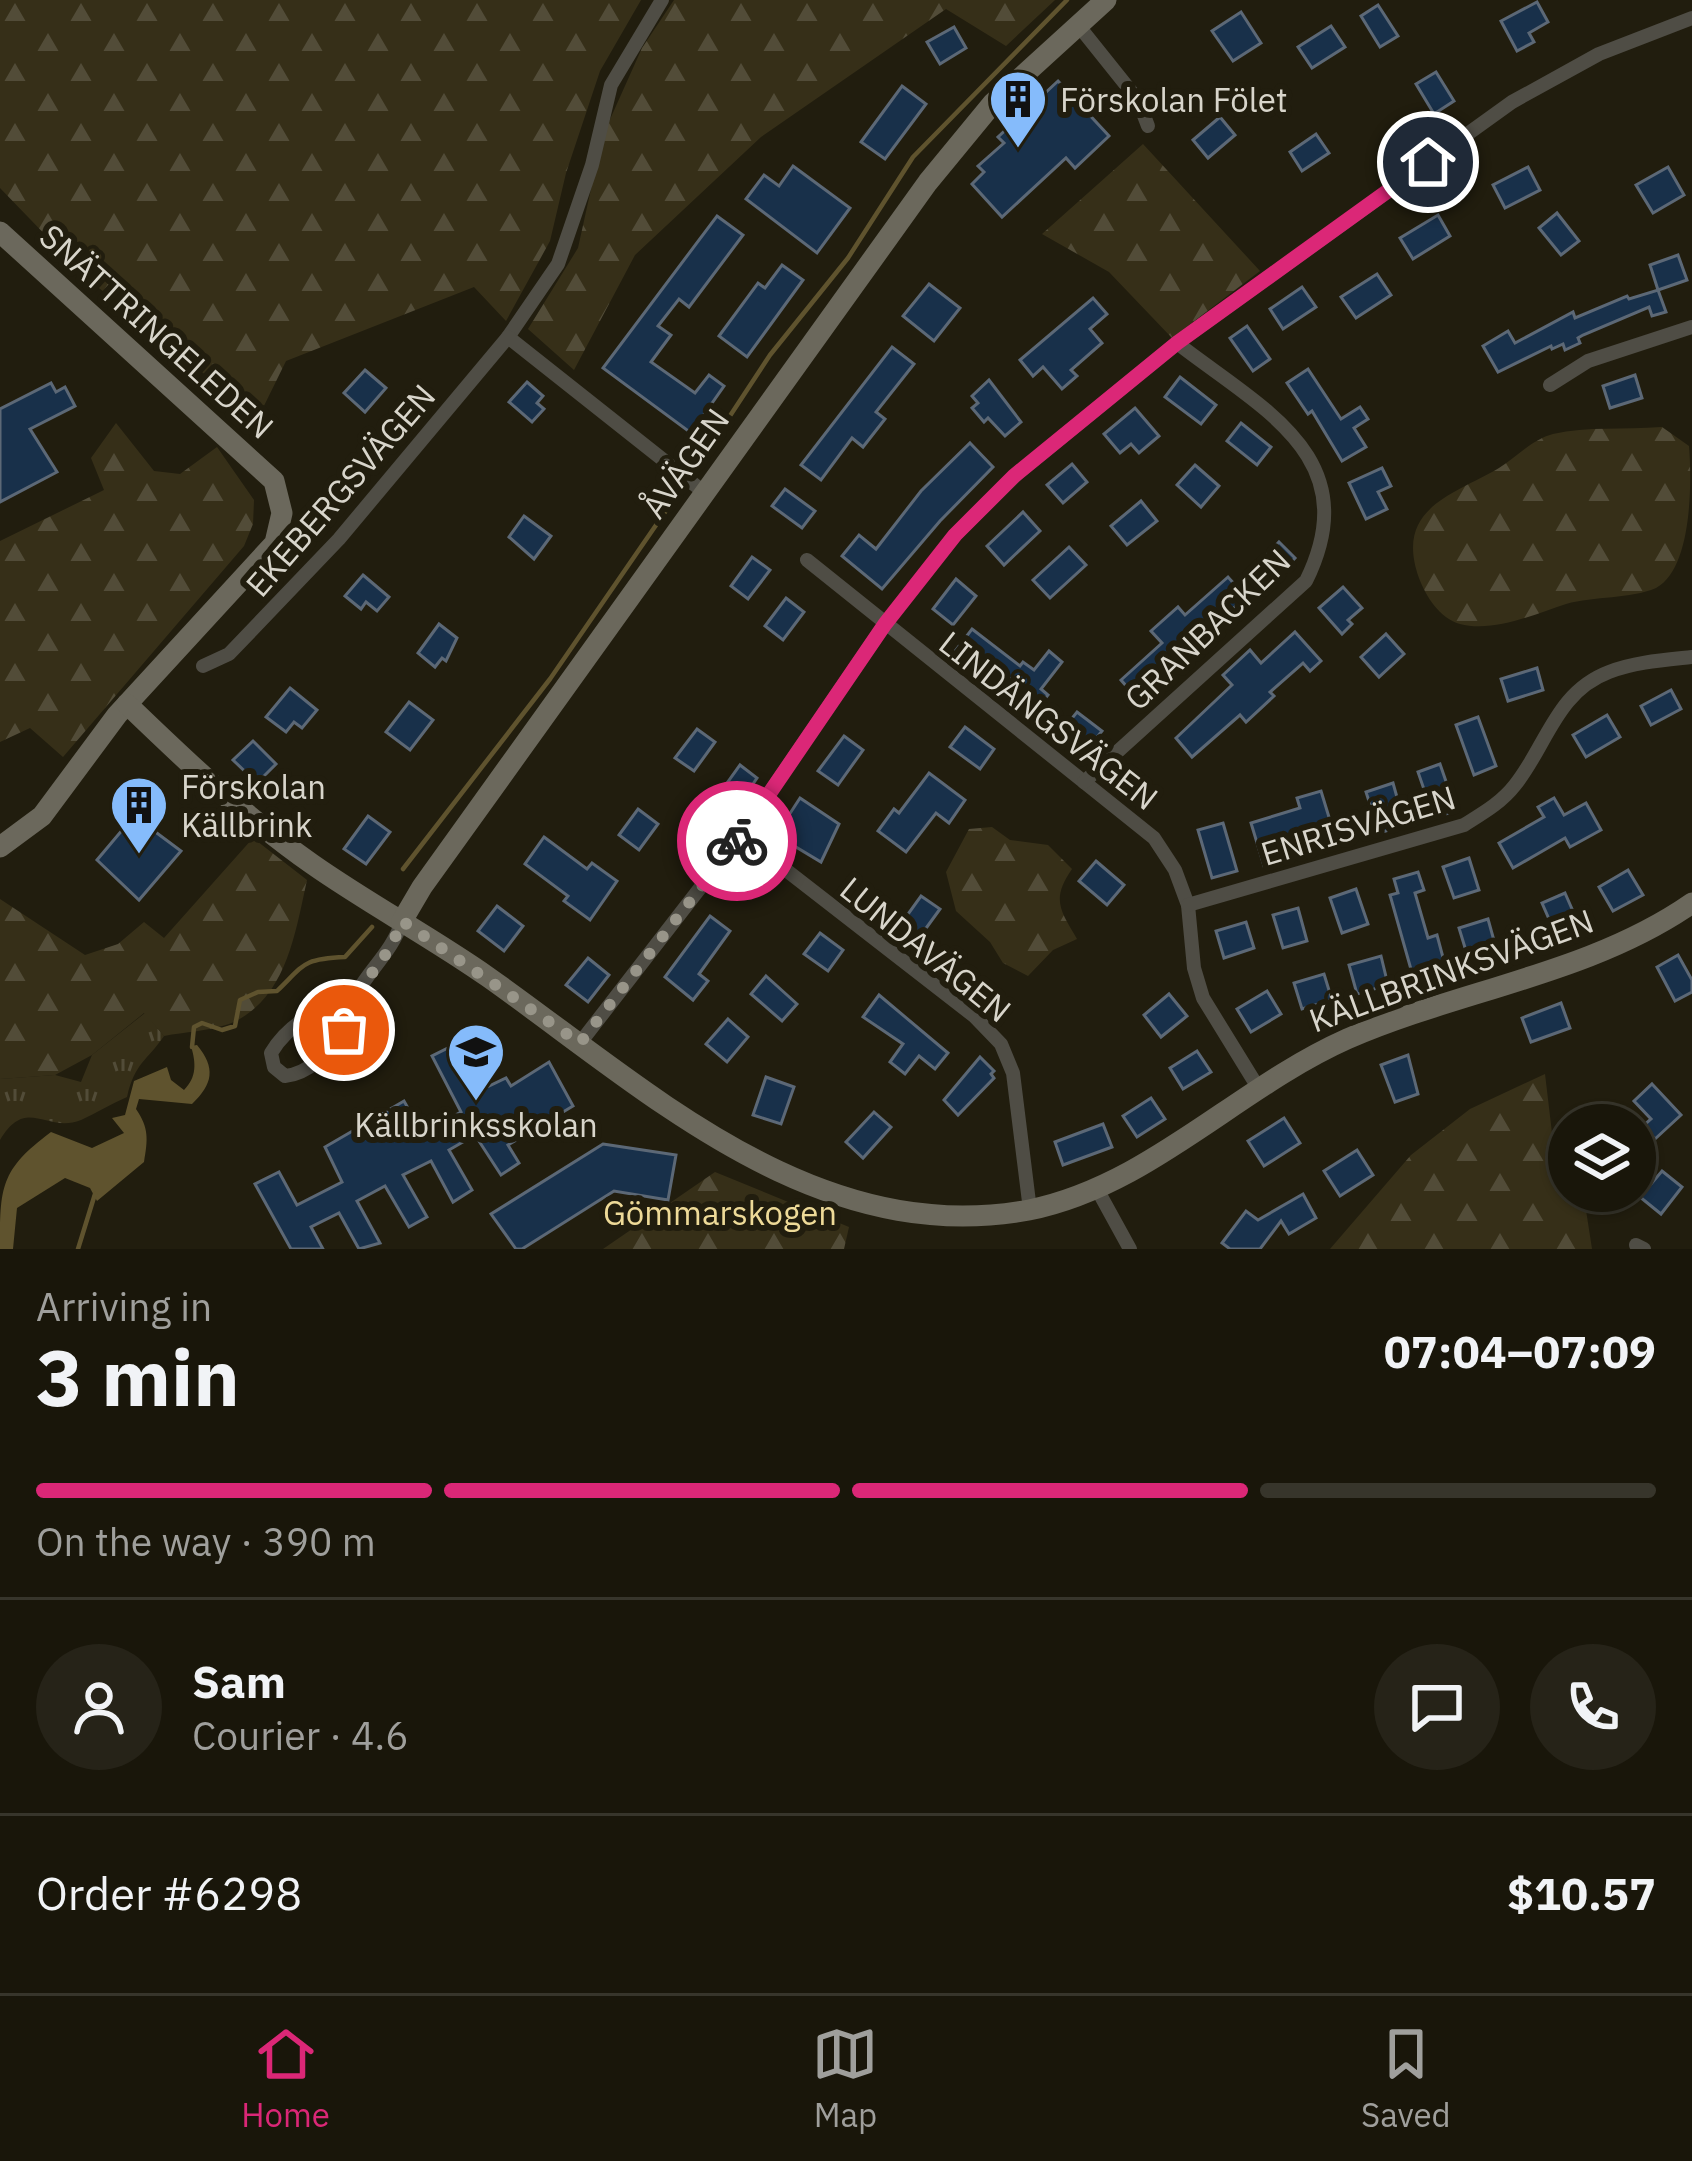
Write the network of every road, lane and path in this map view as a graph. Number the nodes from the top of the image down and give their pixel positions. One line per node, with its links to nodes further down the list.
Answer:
1 (662, 0): 8 (street, EKEBERGSVÄGEN)
2 (1106, 0): 4 (street, ÅVÄGEN)
3 (1692, 18): 9 (street)
4 (1078, 26): 5 (street); 11 (street, ÅVÄGEN)
5 (1148, 126)
6 (0, 232): 16 (street, SNÄTTRINGELEDEN)
7 (1692, 326): 10 (street)
8 (508, 338): 11 (street); 15 (street, EKEBERGSVÄGEN)
9 (1177, 343): 13 (street); 17 (street, GRANBACKEN)
10 (1550, 385)
11 (705, 493): 22 (street, ÅVÄGEN)
12 (807, 560): 13 (street, LINDÄNGSVÄGEN)
13 (885, 624): 17 (street, LINDÄNGSVÄGEN); 18 (street)
14 (1692, 657): 21 (street, ENRISVÄGEN)
15 (203, 667)
16 (127, 704): 19 (street, SNÄTTRINGELEDEN); 22 (street, KÄLLBRINKSVÄGEN)
17 (1084, 782): 21 (street, LINDÄNGSVÄGEN)
18 (741, 835): 24 (street); 27 (street, LUNDAVÄGEN)
19 (0, 847)
20 (1692, 903): 25 (street, KÄLLBRINKSVÄGEN)
21 (1188, 904): 25 (street, LINDÄNGSVÄGEN)
22 (402, 921): 23 (street, ÅVÄGEN); 24 (street, KÄLLBRINKSVÄGEN)
23 (356, 995): 23 (street, ÅVÄGEN)
24 (580, 1043): 27 (street, KÄLLBRINKSVÄGEN)
25 (1259, 1089): 26 (street, KÄLLBRINKSVÄGEN)
26 (1097, 1190): 27 (street, KÄLLBRINKSVÄGEN); 28 (street)
27 (1030, 1210)
28 (1130, 1249)

